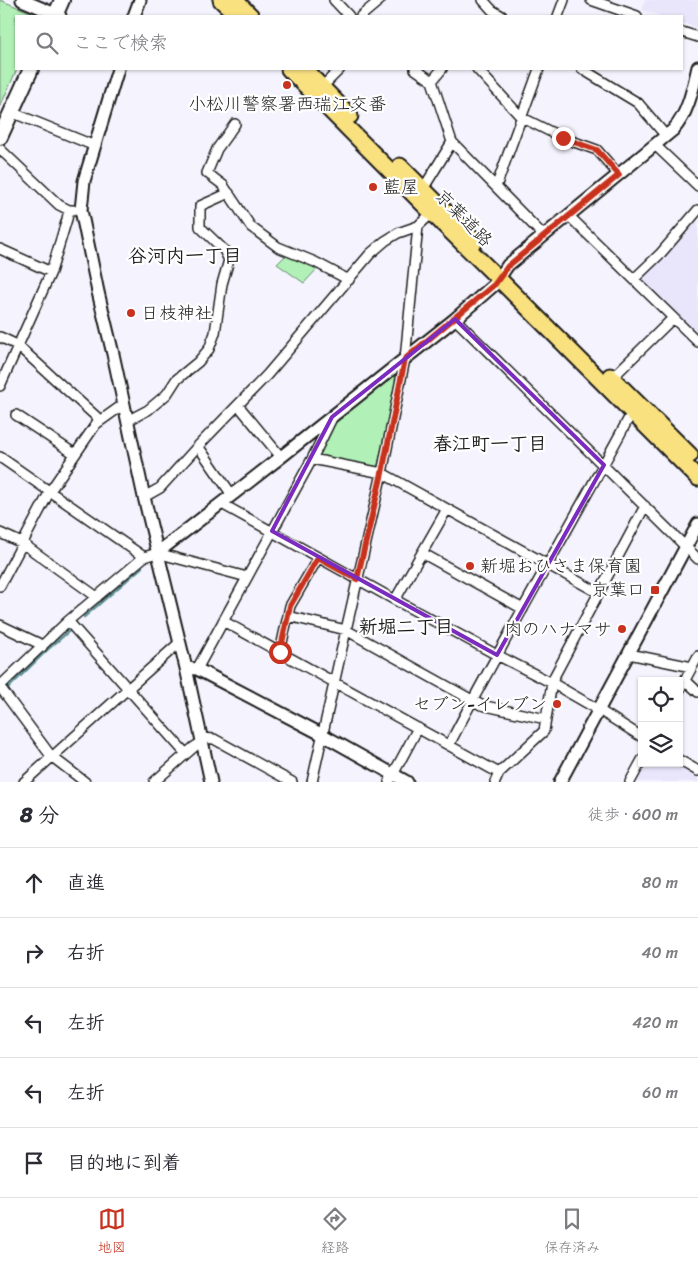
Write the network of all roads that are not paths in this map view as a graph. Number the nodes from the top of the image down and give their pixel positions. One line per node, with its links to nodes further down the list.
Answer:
1 (22, 0): 12 (street)
2 (62, 0): 13 (main road)
3 (140, 0): 14 (street)
4 (221, 0): 10 (highway)
5 (334, 0): 16 (street)
6 (380, 0): 17 (street)
7 (483, 0): 11 (street)
8 (564, 0): 18 (street)
9 (591, 0): 19 (street)
10 (239, 5): 15 (highway)
11 (489, 13)
12 (55, 15)
13 (57, 15)
14 (134, 15)
15 (250, 15)
16 (348, 15)
17 (362, 15)
18 (558, 15)
19 (634, 15)
20 (683, 32): 21 (street)
21 (698, 38)
22 (698, 67): 39 (street)
23 (31, 70): 35 (main road)
24 (118, 70): 42 (street)
25 (290, 70): 51 (highway, 京葉道路)
26 (305, 70): 34 (highway, 京葉道路)
27 (339, 70): 34 (street)
28 (416, 70): 33 (street)
29 (441, 70): 33 (street)
30 (478, 70): 36 (street)
31 (538, 70): 36 (street)
32 (584, 70): 39 (street)
33 (432, 81): 40 (street)
34 (322, 87): 47 (highway, 京葉道路)
35 (11, 112): 38 (main road); 42 (street)
36 (521, 117): 44 (street); 46 (street)
37 (235, 124): 48 (street)
38 (0, 136)
39 (666, 136): 41 (street)
40 (452, 142): 46 (street); 47 (street)
41 (655, 145): 44 (street); 45 (street)
42 (95, 146): 49 (street)
43 (0, 149): 49 (street)
44 (619, 175): 52 (street)
45 (698, 186)
46 (496, 187): 54 (street)
47 (423, 189): 57 (highway, 京葉道路)
48 (229, 193): 59 (street); 74 (street)
49 (75, 210): 56 (street); 68 (street)
50 (698, 210): 58 (street)
51 (432, 213): 53 (street); 57 (highway, 京葉道路)
52 (569, 216): 54 (street); 58 (street)
53 (418, 226): 59 (street); 65 (street)
54 (544, 236): 57 (street)
55 (0, 249): 56 (street)
56 (51, 272): 64 (street)
57 (502, 275): 61 (street); 66 (highway, 京葉道路); 70 (highway, 京葉道路)
58 (634, 279): 60 (street)
59 (349, 280): 69 (street)
60 (673, 318): 63 (street); 66 (street)
61 (455, 319): 65 (street); 81 (street)
62 (0, 337): 64 (street)
63 (698, 342)
64 (17, 346): 67 (street); 73 (street)
65 (405, 359): 72 (street); 82 (street)
66 (612, 378): 80 (highway, 京葉道路)
67 (0, 386)
68 (124, 404): 73 (street); 74 (street)
69 (238, 405): 75 (street); 78 (street)
70 (632, 412): 81 (street); 83 (highway, 京葉道路)
71 (16, 415): 76 (street)
72 (332, 417): 78 (street); 79 (street)
73 (100, 420): 76 (street)
74 (127, 421): 86 (street)
75 (198, 446): 85 (street); 86 (street)
76 (75, 454): 84 (street)
77 (0, 457): 84 (street)
78 (281, 457): 85 (street)
79 (312, 459): 82 (street); 91 (street)
80 (698, 463)
81 (604, 465): 88 (street); 100 (street)
82 (382, 473): 89 (street); 102 (street)
83 (698, 478)
84 (50, 491): 93 (street); 97 (street)
85 (232, 496): 87 (street)
86 (144, 497): 95 (street)
87 (222, 504): 91 (street); 95 (street)
88 (645, 506): 94 (street); 104 (street)
89 (447, 509): 96 (street); 100 (street)
90 (698, 524): 94 (street)
91 (272, 531): 98 (street); 101 (street)
92 (0, 533): 93 (street)
93 (22, 543): 103 (street); 105 (street)
94 (686, 547): 99 (street); 116 (street)
95 (157, 553): 97 (street); 101 (street); 113 (street)
96 (422, 553): 106 (street); 107 (street)
97 (144, 557): 105 (street)
98 (318, 558): 102 (street); 108 (street)
99 (698, 559)
100 (548, 565): 104 (street); 107 (street)
101 (247, 577): 110 (street)
102 (357, 579): 106 (street); 112 (street)
103 (0, 586)
104 (599, 593): 123 (street)
105 (97, 597): 109 (street)
106 (395, 600): 117 (street)
107 (523, 609): 117 (street)
108 (288, 616): 112 (street); 115 (street)
109 (68, 621): 114 (street); 126 (street)
110 (223, 621): 115 (street); 120 (street)
111 (0, 626): 114 (street)
112 (346, 630): 122 (street); 128 (street)
113 (179, 643): 120 (street); 126 (street)
114 (42, 647): 125 (street)
115 (280, 652): 122 (street)
116 (629, 654): 119 (street); 129 (street)
117 (497, 655): 123 (street); 128 (street)
118 (698, 656): 119 (street)
119 (692, 667): 121 (street)
120 (192, 669): 133 (street); 134 (street)
121 (685, 680): 124 (street); 127 (street)
122 (335, 682): 131 (street); 133 (street)
123 (552, 683): 129 (street); 130 (street)
124 (683, 684)
125 (0, 687): 137 (street)
126 (128, 689): 136 (street); 137 (street)
127 (698, 692)
128 (473, 699): 130 (street); 135 (street)
129 (599, 710): 132 (street); 151 (street)
130 (546, 719): 141 (street)
131 (418, 728): 135 (street); 142 (street)
132 (638, 734)
133 (323, 735): 142 (street); 148 (street)
134 (201, 740): 136 (street); 146 (street); 147 (street)
135 (449, 745): 141 (street)
136 (186, 754): 145 (street)
137 (51, 756): 143 (street); 144 (street)
138 (683, 762): 140 (street)
139 (638, 767): 152 (street)
140 (698, 771)
141 (499, 773): 150 (street)
142 (391, 778): 149 (street)
143 (24, 782)
144 (85, 782)
145 (154, 782)
146 (211, 782)
147 (292, 782)
148 (312, 782)
149 (407, 782)
150 (495, 782)
151 (560, 782)
152 (630, 782)

